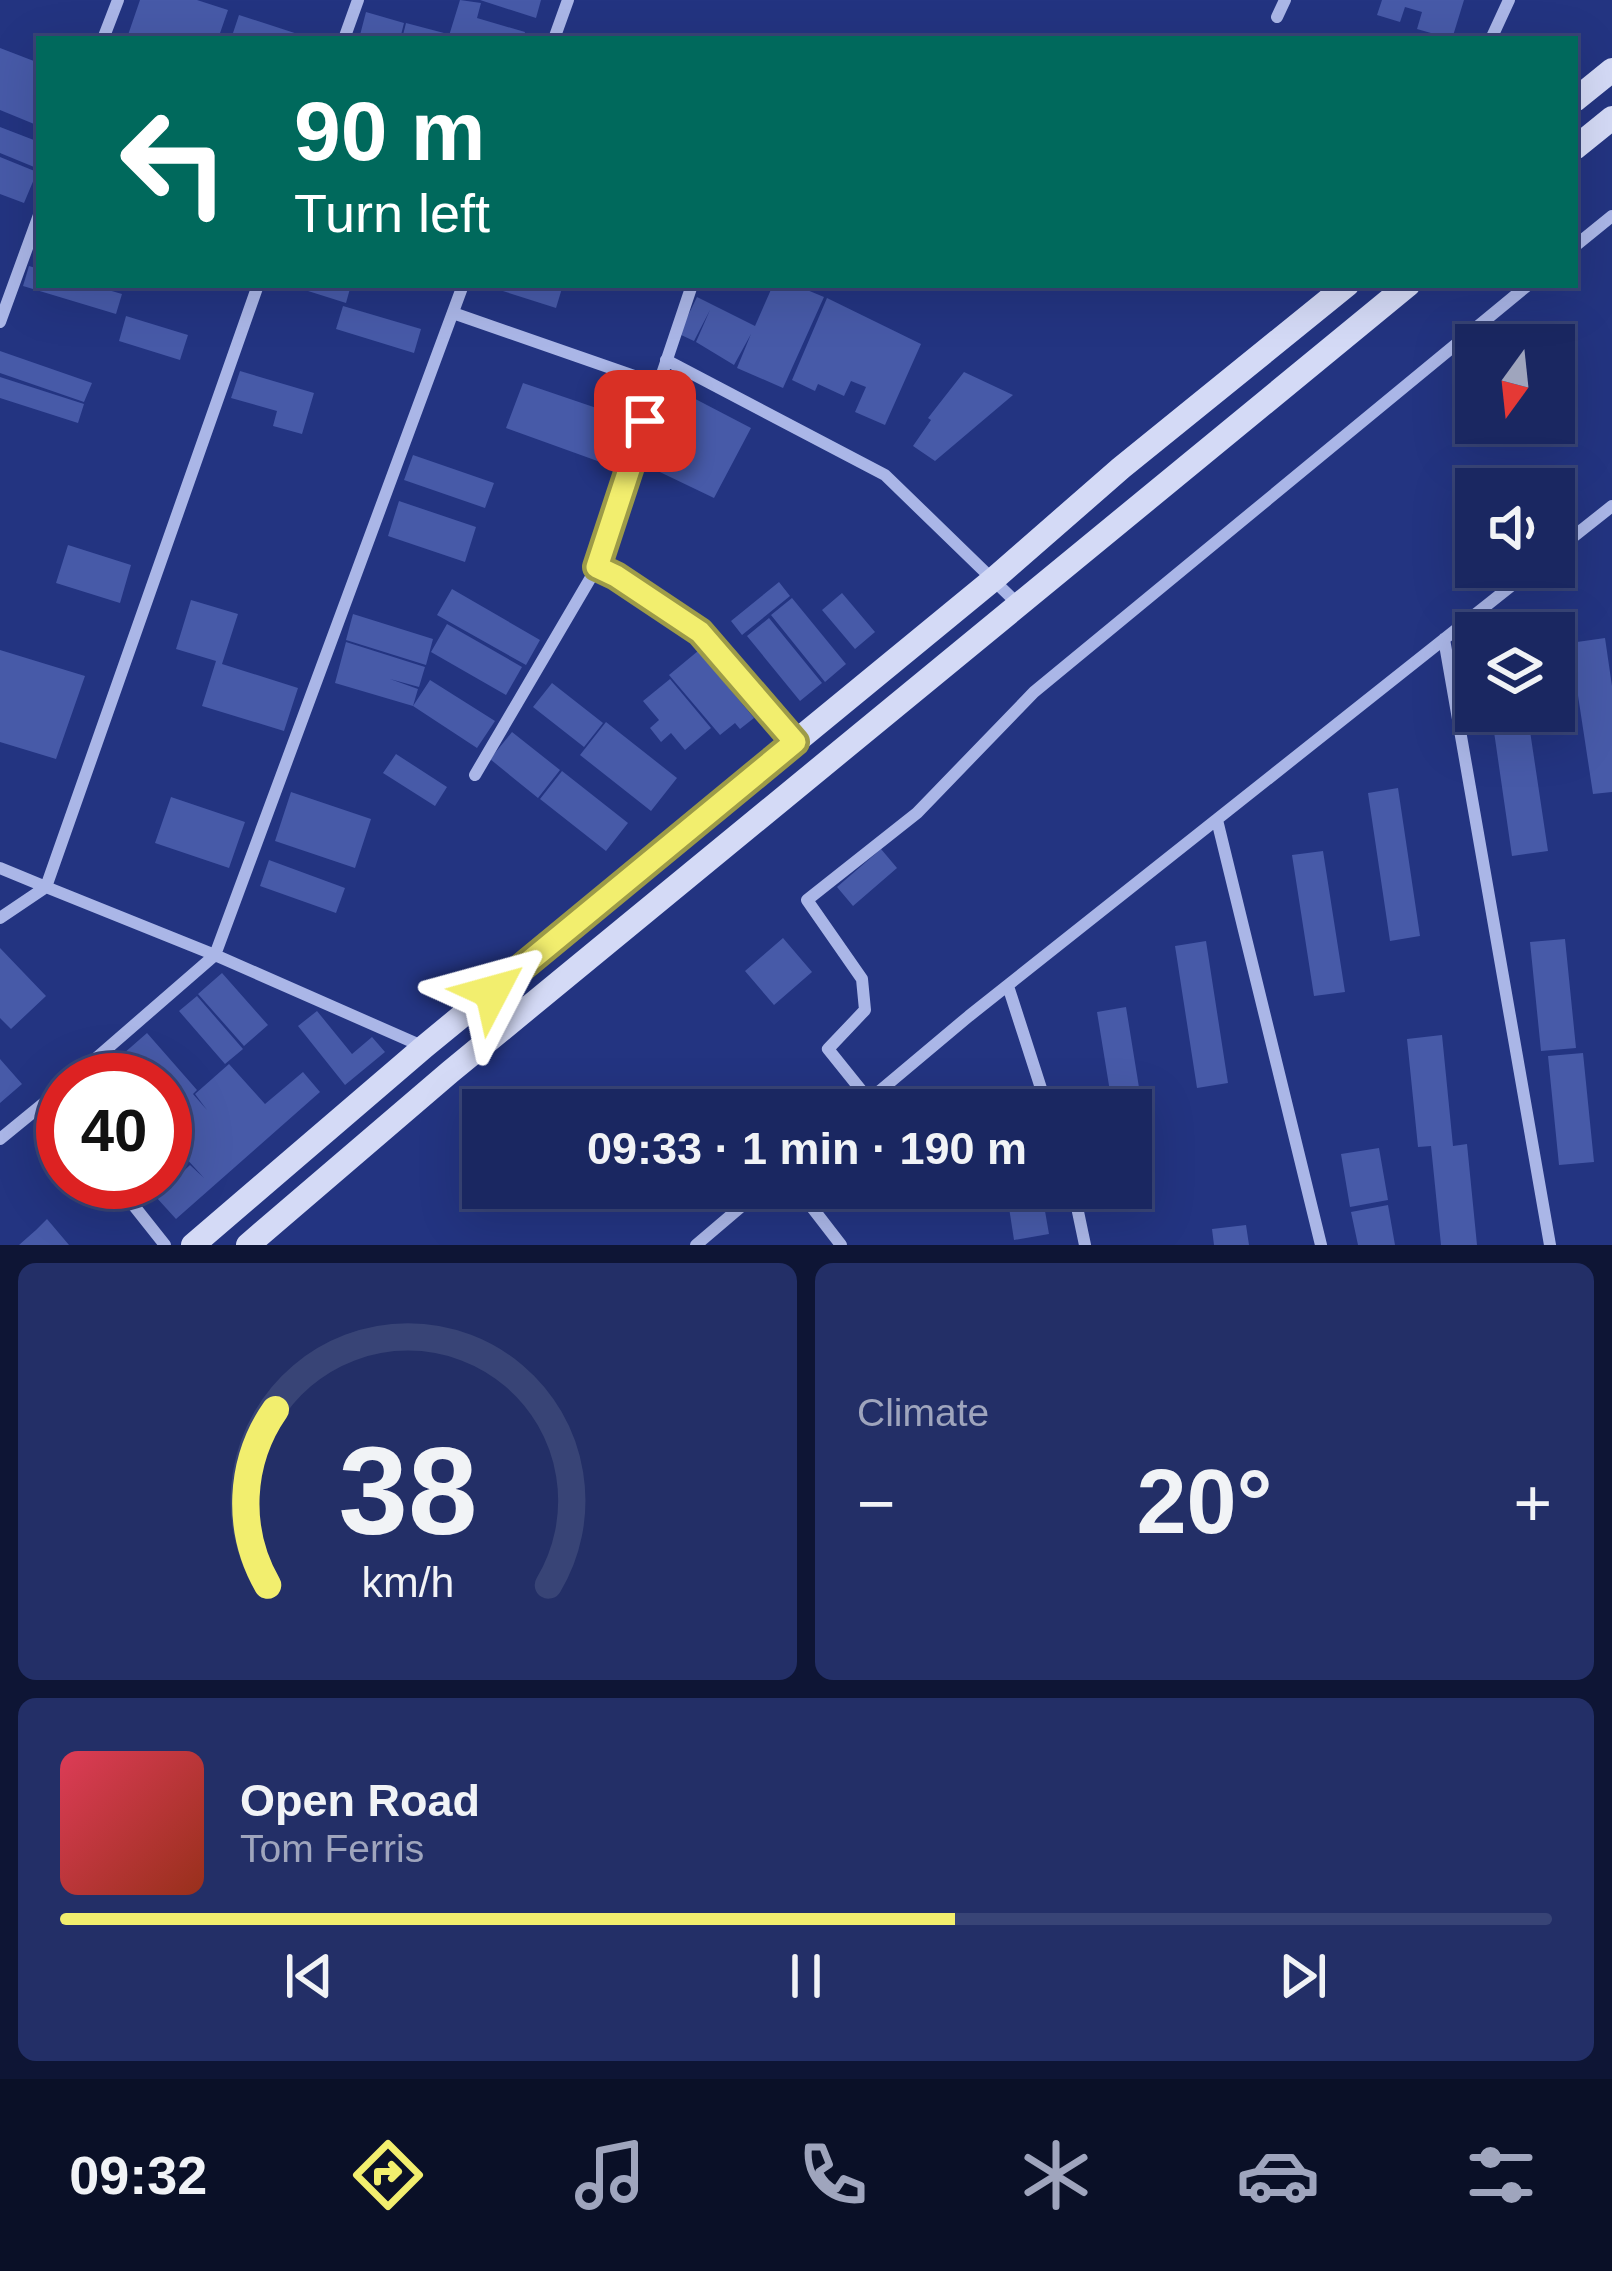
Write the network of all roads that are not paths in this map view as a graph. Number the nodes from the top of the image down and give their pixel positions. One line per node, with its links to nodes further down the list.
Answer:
1 (118, 0): 7 (street)
2 (358, 0): 8 (street)
3 (568, 0): 9 (street)
4 (1285, 0): 6 (street)
5 (1509, 0): 10 (street)
6 (1277, 17)
7 (104, 36)
8 (345, 36)
9 (555, 36)
10 (1492, 36)
11 (1612, 70): 12 (street)
12 (1578, 98)
13 (1612, 118): 14 (street)
14 (1578, 146)
15 (1612, 216): 17 (street)
16 (36, 223): 25 (street)
17 (1578, 244)
18 (257, 288): 39 (street)
19 (462, 288): 24 (street)
20 (691, 288): 26 (street)
21 (1343, 288): 31 (street)
22 (1404, 288): 33 (street)
23 (1524, 288): 45 (street)
24 (453, 313): 27 (street); 41 (street)
25 (0, 322)
26 (666, 360): 27 (street); 31 (street)
27 (656, 384): 30 (street)
28 (1612, 506): 29 (street)
29 (1575, 535)
30 (597, 567): 35 (street); 36 (street)
31 (995, 578): 33 (street); 35 (street)
32 (1508, 588): 34 (street)
33 (1019, 604): 56 (street)
34 (1444, 639): 37 (street); 61 (street)
35 (795, 742): 43 (street)
36 (475, 775)
37 (1217, 820): 42 (street); 60 (street)
38 (0, 868): 39 (street)
39 (46, 887): 40 (street); 41 (street)
40 (0, 918)
41 (215, 955): 43 (street); 44 (street)
42 (1008, 986): 46 (street); 47 (street)
43 (424, 1047): 55 (street)
44 (102, 1053)
45 (853, 1089)
46 (882, 1089)
47 (1041, 1089)
48 (36, 1110): 49 (street)
49 (0, 1139)
50 (137, 1209): 54 (street)
51 (738, 1209): 57 (street)
52 (813, 1209): 58 (street)
53 (1077, 1209): 59 (street)
54 (166, 1245)
55 (193, 1245)
56 (248, 1245)
57 (696, 1245)
58 (841, 1245)
59 (1085, 1245)
60 (1321, 1245)
61 (1550, 1245)

